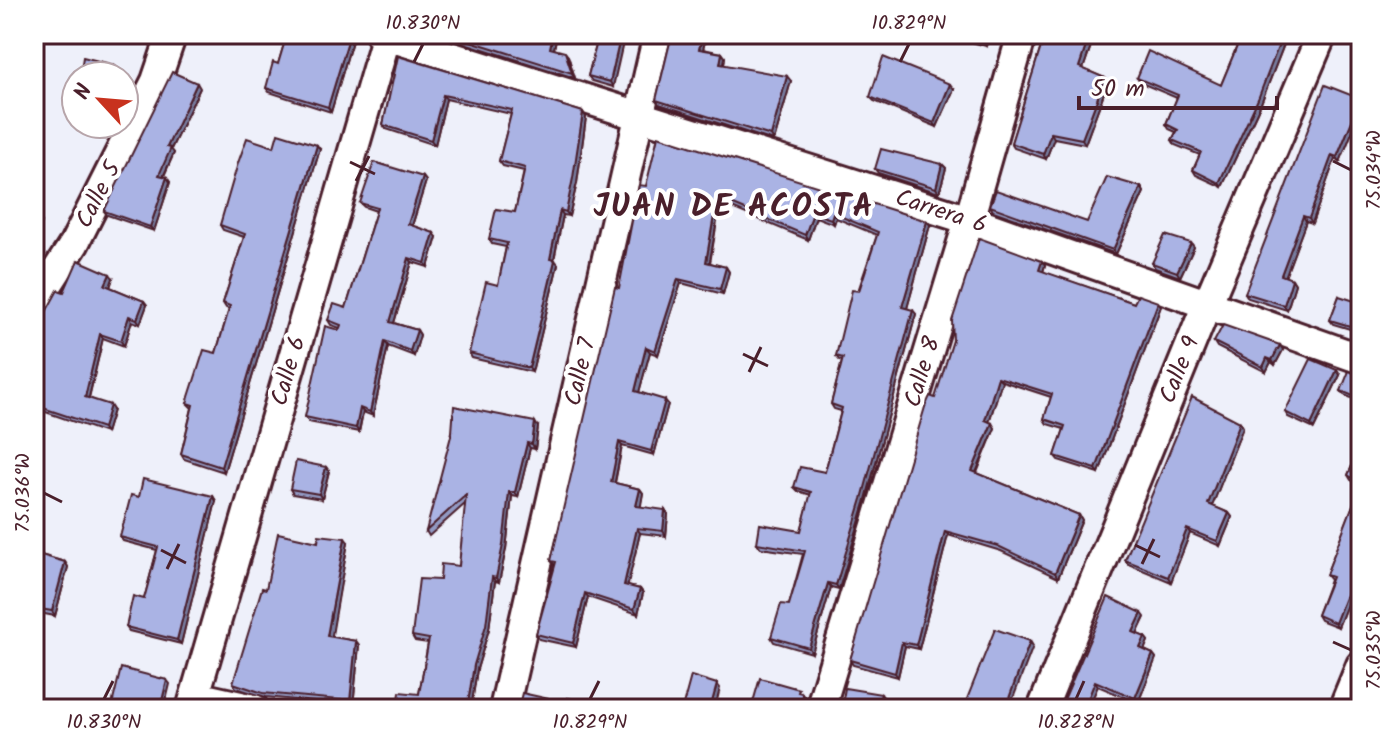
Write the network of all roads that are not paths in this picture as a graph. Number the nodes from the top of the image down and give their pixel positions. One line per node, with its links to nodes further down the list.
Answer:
1 (172, 34): 8 (street, Calle 5)
2 (658, 34): 6 (street, Calle 7)
3 (1022, 34): 7 (street, Calle 8)
4 (1322, 34): 9 (street, Calle 9)
5 (384, 35): 6 (street, Carrera 6); 12 (street, Calle 6)
6 (639, 119): 7 (street, Carrera 6); 14 (street, Calle 7)
7 (969, 220): 9 (street, Carrera 6); 15 (street, Calle 8)
8 (34, 306)
9 (1206, 307): 10 (street, Carrera 6); 16 (street, Calle 9)
10 (1361, 359)
11 (1361, 665): 17 (street)
12 (193, 702): 13 (street)
13 (254, 709)
14 (504, 709)
15 (820, 709)
16 (1042, 709)
17 (1343, 709)

